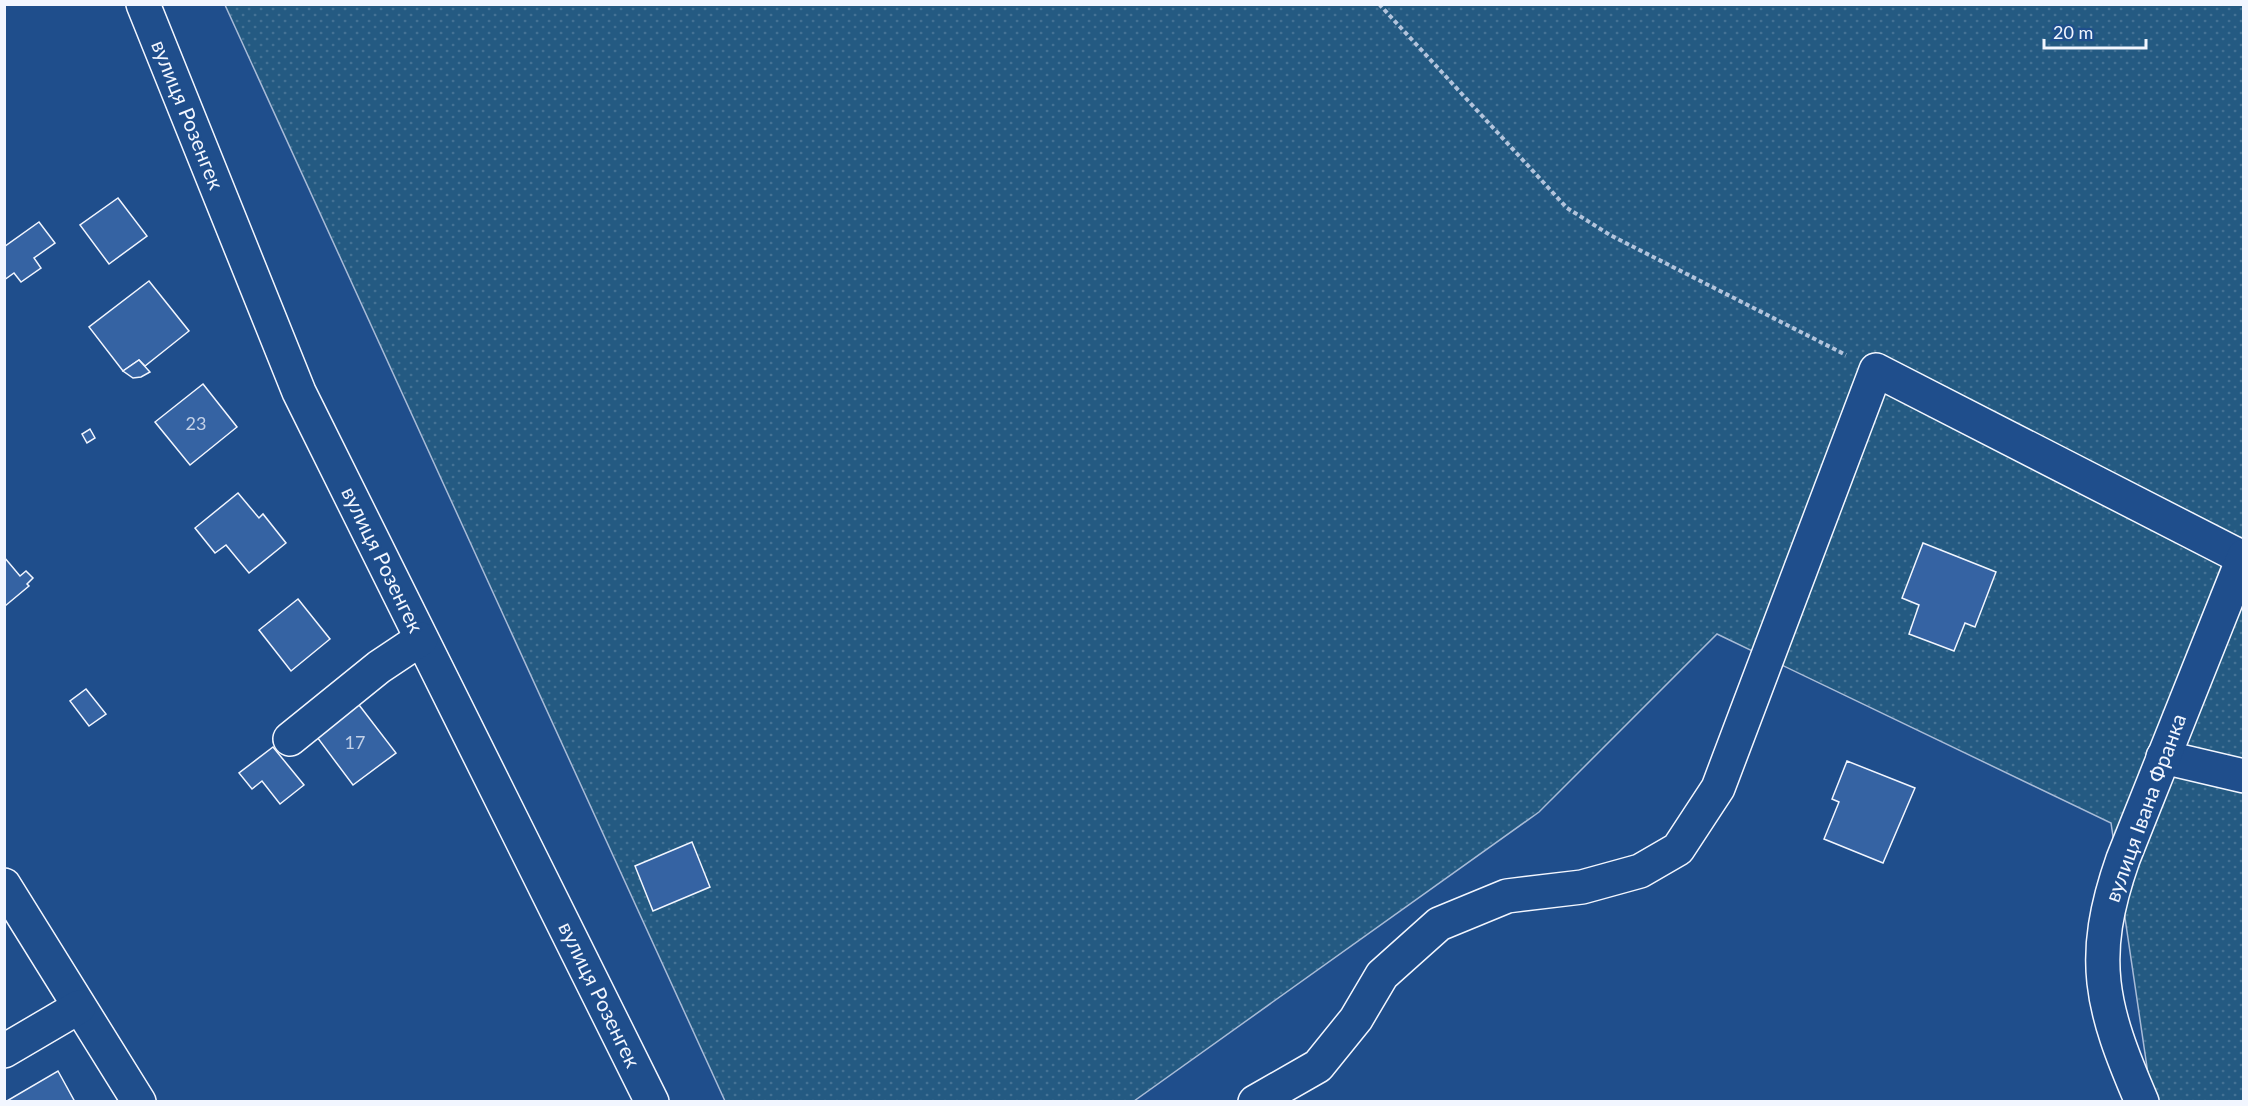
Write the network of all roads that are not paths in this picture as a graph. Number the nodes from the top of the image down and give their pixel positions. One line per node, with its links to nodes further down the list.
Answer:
1 (143, 4): 3 (street, вулиця Розенгек)
2 (2243, 557): 5 (street, вулиця Івана Франка); 12 (street)
3 (421, 639): 4 (street); 11 (street, вулиця Розенгек)
4 (290, 739)
5 (2163, 757): 6 (street); 13 (street, вулиця Івана Франка)
6 (2244, 776)
7 (4, 885): 8 (street)
8 (80, 1007): 9 (street); 10 (street)
9 (4, 1051)
10 (139, 1101)
11 (652, 1101)
12 (1255, 1101)
13 (2142, 1101)

